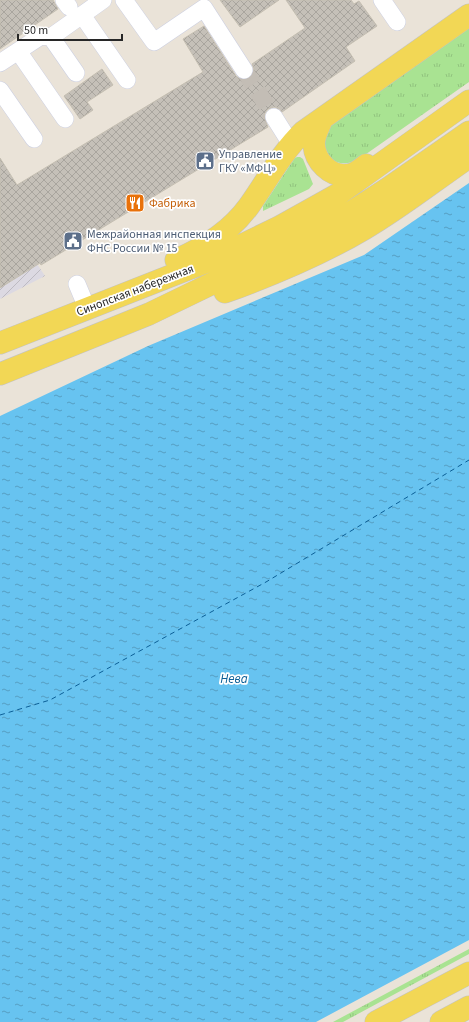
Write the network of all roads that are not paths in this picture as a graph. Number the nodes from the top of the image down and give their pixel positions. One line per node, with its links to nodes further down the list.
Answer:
1 (103, 0): 4 (lane)
2 (124, 0): 10 (lane)
3 (382, 0): 6 (lane)
4 (72, 7): 7 (lane); 12 (lane)
5 (469, 15): 17 (main road)
6 (397, 22)
7 (51, 37): 8 (lane); 11 (lane)
8 (18, 51): 9 (lane); 16 (lane)
9 (0, 63)
10 (244, 70)
11 (76, 73)
12 (127, 80)
13 (0, 90): 19 (lane)
14 (469, 101): 21 (main road, Синопская набережная)
15 (274, 117): 20 (lane)
16 (65, 119)
17 (322, 119): 20 (main road); 21 (main road)
18 (469, 132): 25 (main road, Синопская набережная)
19 (34, 138)
20 (291, 144): 24 (main road)
21 (404, 146): 24 (main road, Синопская набережная)
22 (469, 157): 25 (main road)
23 (77, 284): 26 (lane)
24 (123, 294): 26 (main road, Синопская набережная)
25 (183, 298): 28 (main road, Синопская набережная)
26 (87, 308): 27 (main road, Синопская набережная)
27 (0, 343)
28 (0, 374)
29 (469, 973): 31 (main road)
30 (469, 1007): 32 (main road)
31 (376, 1022)
32 (441, 1022)

